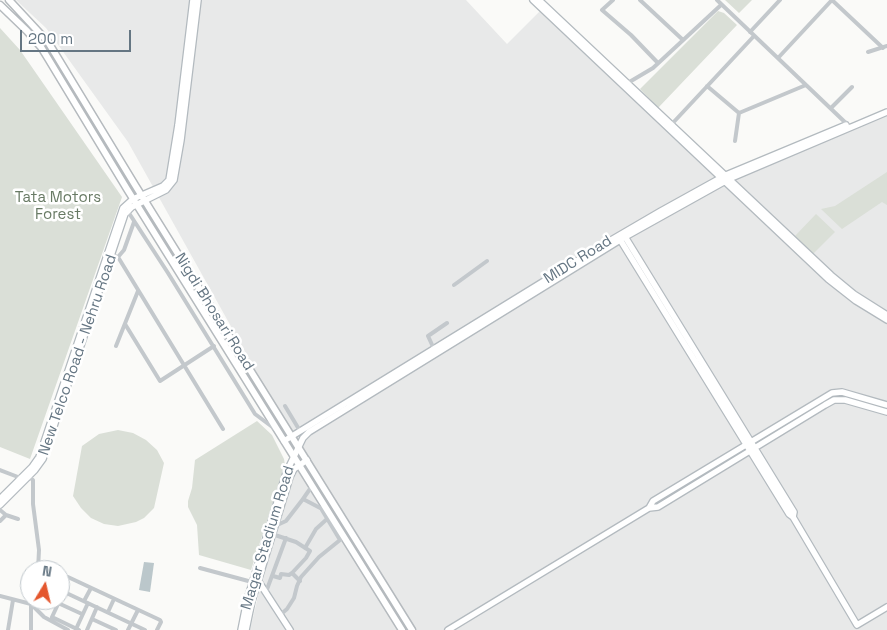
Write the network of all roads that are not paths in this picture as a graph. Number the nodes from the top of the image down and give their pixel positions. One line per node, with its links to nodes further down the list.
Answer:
1 (9, 0): 31 (main road, Nigdi Bhosari Road)
2 (193, 0): 31 (street)
3 (198, 0): 31 (street)
4 (533, 0): 19 (street)
5 (540, 0): 19 (street)
6 (613, 0): 18 (street)
7 (640, 0): 14 (street)
8 (717, 0): 12 (street)
9 (780, 0): 13 (street)
10 (832, 0): 15 (street); 17 (street)
11 (0, 5): 32 (main road, Nigdi Bhosari Road)
12 (721, 5): 13 (street); 14 (street)
13 (752, 34): 17 (street); 21 (street)
14 (683, 40): 18 (street)
15 (885, 47): 16 (street)
16 (868, 52)
17 (778, 58): 20 (street)
18 (658, 63): 19 (street)
19 (626, 84): 27 (street)
20 (806, 85): 23 (street); 26 (street)
21 (707, 86): 26 (street); 27 (street)
22 (852, 88): 23 (street)
23 (831, 108): 28 (street)
24 (887, 108): 28 (street, MIDC Road)
25 (887, 112): 28 (street, MIDC Road)
26 (738, 113): 29 (street)
27 (670, 126): 30 (street)
28 (849, 126): 30 (street, MIDC Road)
29 (735, 141)
30 (725, 178): 35 (street, MIDC Road); 42 (street); 43 (street)
31 (144, 198): 32 (street); 59 (main road, Nigdi Bhosari Road)
32 (135, 202): 33 (street); 38 (main road, Nigdi Bhosari Road)
33 (126, 209): 34 (street); 36 (street, New Telco Road - Nehru Road)
34 (134, 222): 36 (street); 39 (street)
35 (621, 237): 46 (street, MIDC Road); 61 (street)
36 (112, 255): 41 (street); 67 (street, New Telco Road - Nehru Road)
37 (487, 260): 40 (street)
38 (176, 268): 39 (street); 58 (main road, Nigdi Bhosari Road)
39 (168, 273): 48 (street)
40 (454, 285)
41 (138, 290): 45 (street); 50 (street)
42 (887, 315)
43 (887, 320)
44 (447, 323): 49 (street)
45 (125, 324): 47 (street); 50 (street)
46 (463, 335): 49 (street); 62 (street, Magar Stadium Road)
47 (116, 346)
48 (214, 346): 50 (street); 58 (street)
49 (434, 349): 57 (street)
50 (184, 365): 56 (street)
51 (824, 397): 52 (street); 53 (street); 61 (street)
52 (828, 403): 55 (street); 61 (street)
53 (887, 405)
54 (285, 406): 57 (street)
55 (887, 412)
56 (223, 430)
57 (300, 431): 59 (street)
58 (279, 432): 60 (main road, Nigdi Bhosari Road)
59 (292, 436): 60 (street); 62 (main road, Nigdi Bhosari Road)
60 (284, 441): 63 (main road, Nigdi Bhosari Road)
61 (750, 446): 98 (street); 125 (street)
62 (299, 448): 63 (street, Magar Stadium Road); 64 (main road, Nigdi Bhosari Road)
63 (293, 456): 65 (main road, Nigdi Bhosari Road); 78 (street, Magar Stadium Road)
64 (307, 460): 65 (street, Magar Stadium Road); 124 (main road, Nigdi Bhosari Road)
65 (299, 465): 68 (main road, Nigdi Bhosari Road); 77 (street, Magar Stadium Road)
66 (0, 470): 67 (street)
67 (26, 477): 69 (street, New Telco Road - Nehru Road); 71 (street, New Telco Road - Nehru Road); 83 (street)
68 (312, 486): 70 (street); 73 (main road, Nigdi Bhosari Road)
69 (0, 499)
70 (303, 499): 73 (street); 77 (street)
71 (0, 505)
72 (0, 510): 74 (street)
73 (325, 510): 76 (street); 123 (main road, Nigdi Bhosari Road)
74 (2, 518): 75 (street)
75 (18, 519)
76 (327, 519): 80 (street); 82 (street)
77 (275, 526): 78 (street, Magar Stadium Road)
78 (270, 533): 79 (street); 88 (street, Magar Stadium Road)
79 (286, 538): 80 (street); 86 (street)
80 (305, 548): 81 (street)
81 (310, 551): 82 (street); 85 (street)
82 (318, 558): 89 (street)
83 (38, 560)
84 (200, 568): 88 (street)
85 (292, 573): 86 (street); 89 (street)
86 (273, 576): 91 (street)
87 (70, 578): 90 (street)
88 (255, 579): 91 (street); 120 (street, Magar Stadium Road); 121 (street, Magar Stadium Road)
89 (300, 581): 107 (street)
90 (91, 588): 94 (street); 97 (street)
91 (266, 592): 107 (street)
92 (70, 595): 97 (street)
93 (0, 596): 95 (street)
94 (114, 599): 104 (street); 105 (street)
95 (13, 600): 96 (street); 112 (street)
96 (20, 601)
97 (86, 602): 100 (street); 106 (street)
98 (887, 606)
99 (70, 607): 106 (street)
100 (97, 607): 105 (street); 108 (street)
101 (31, 610): 113 (street)
102 (38, 610): 114 (street)
103 (55, 610): 111 (street)
104 (138, 610): 110 (street); 119 (street)
105 (108, 612): 109 (street)
106 (82, 614): 111 (street)
107 (280, 615): 122 (street)
108 (92, 619): 115 (street); 116 (street)
109 (121, 619): 110 (street); 116 (street)
110 (131, 624): 117 (street); 118 (street)
111 (77, 629)
112 (8, 630)
113 (31, 630)
114 (68, 630)
115 (87, 630)
116 (116, 630)
117 (128, 630)
118 (145, 630)
119 (157, 630)
120 (241, 630)
121 (246, 630)
122 (290, 630)
123 (402, 630)
124 (412, 630)
125 (448, 630)

